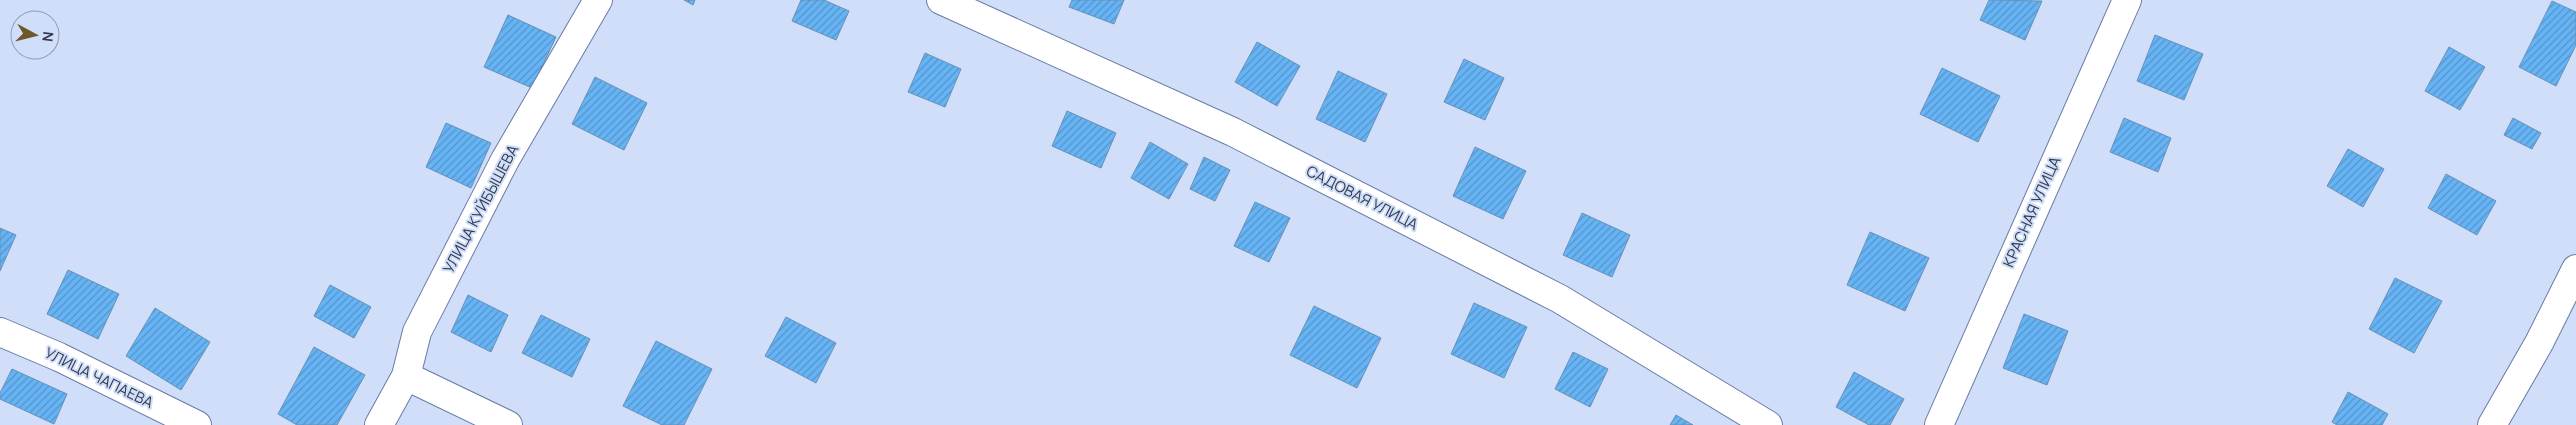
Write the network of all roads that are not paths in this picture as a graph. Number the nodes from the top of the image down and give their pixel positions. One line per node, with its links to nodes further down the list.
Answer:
1 (598, 0): 6 (street, УЛИЦА КУЙБЫШЕВА)
2 (941, 0): 10 (street, САДОВАЯ УЛИЦА)
3 (2128, 0): 11 (street, КРАСНАЯ УЛИЦА)
4 (2576, 269): 12 (street)
5 (0, 332): 7 (street, УЛИЦА ЧАПАЕВА)
6 (406, 376): 8 (street, УЛИЦА КУЙБЫШЕВА); 9 (street)
7 (197, 425)
8 (379, 425)
9 (508, 425)
10 (1768, 425)
11 (1939, 425)
12 (2492, 425)

